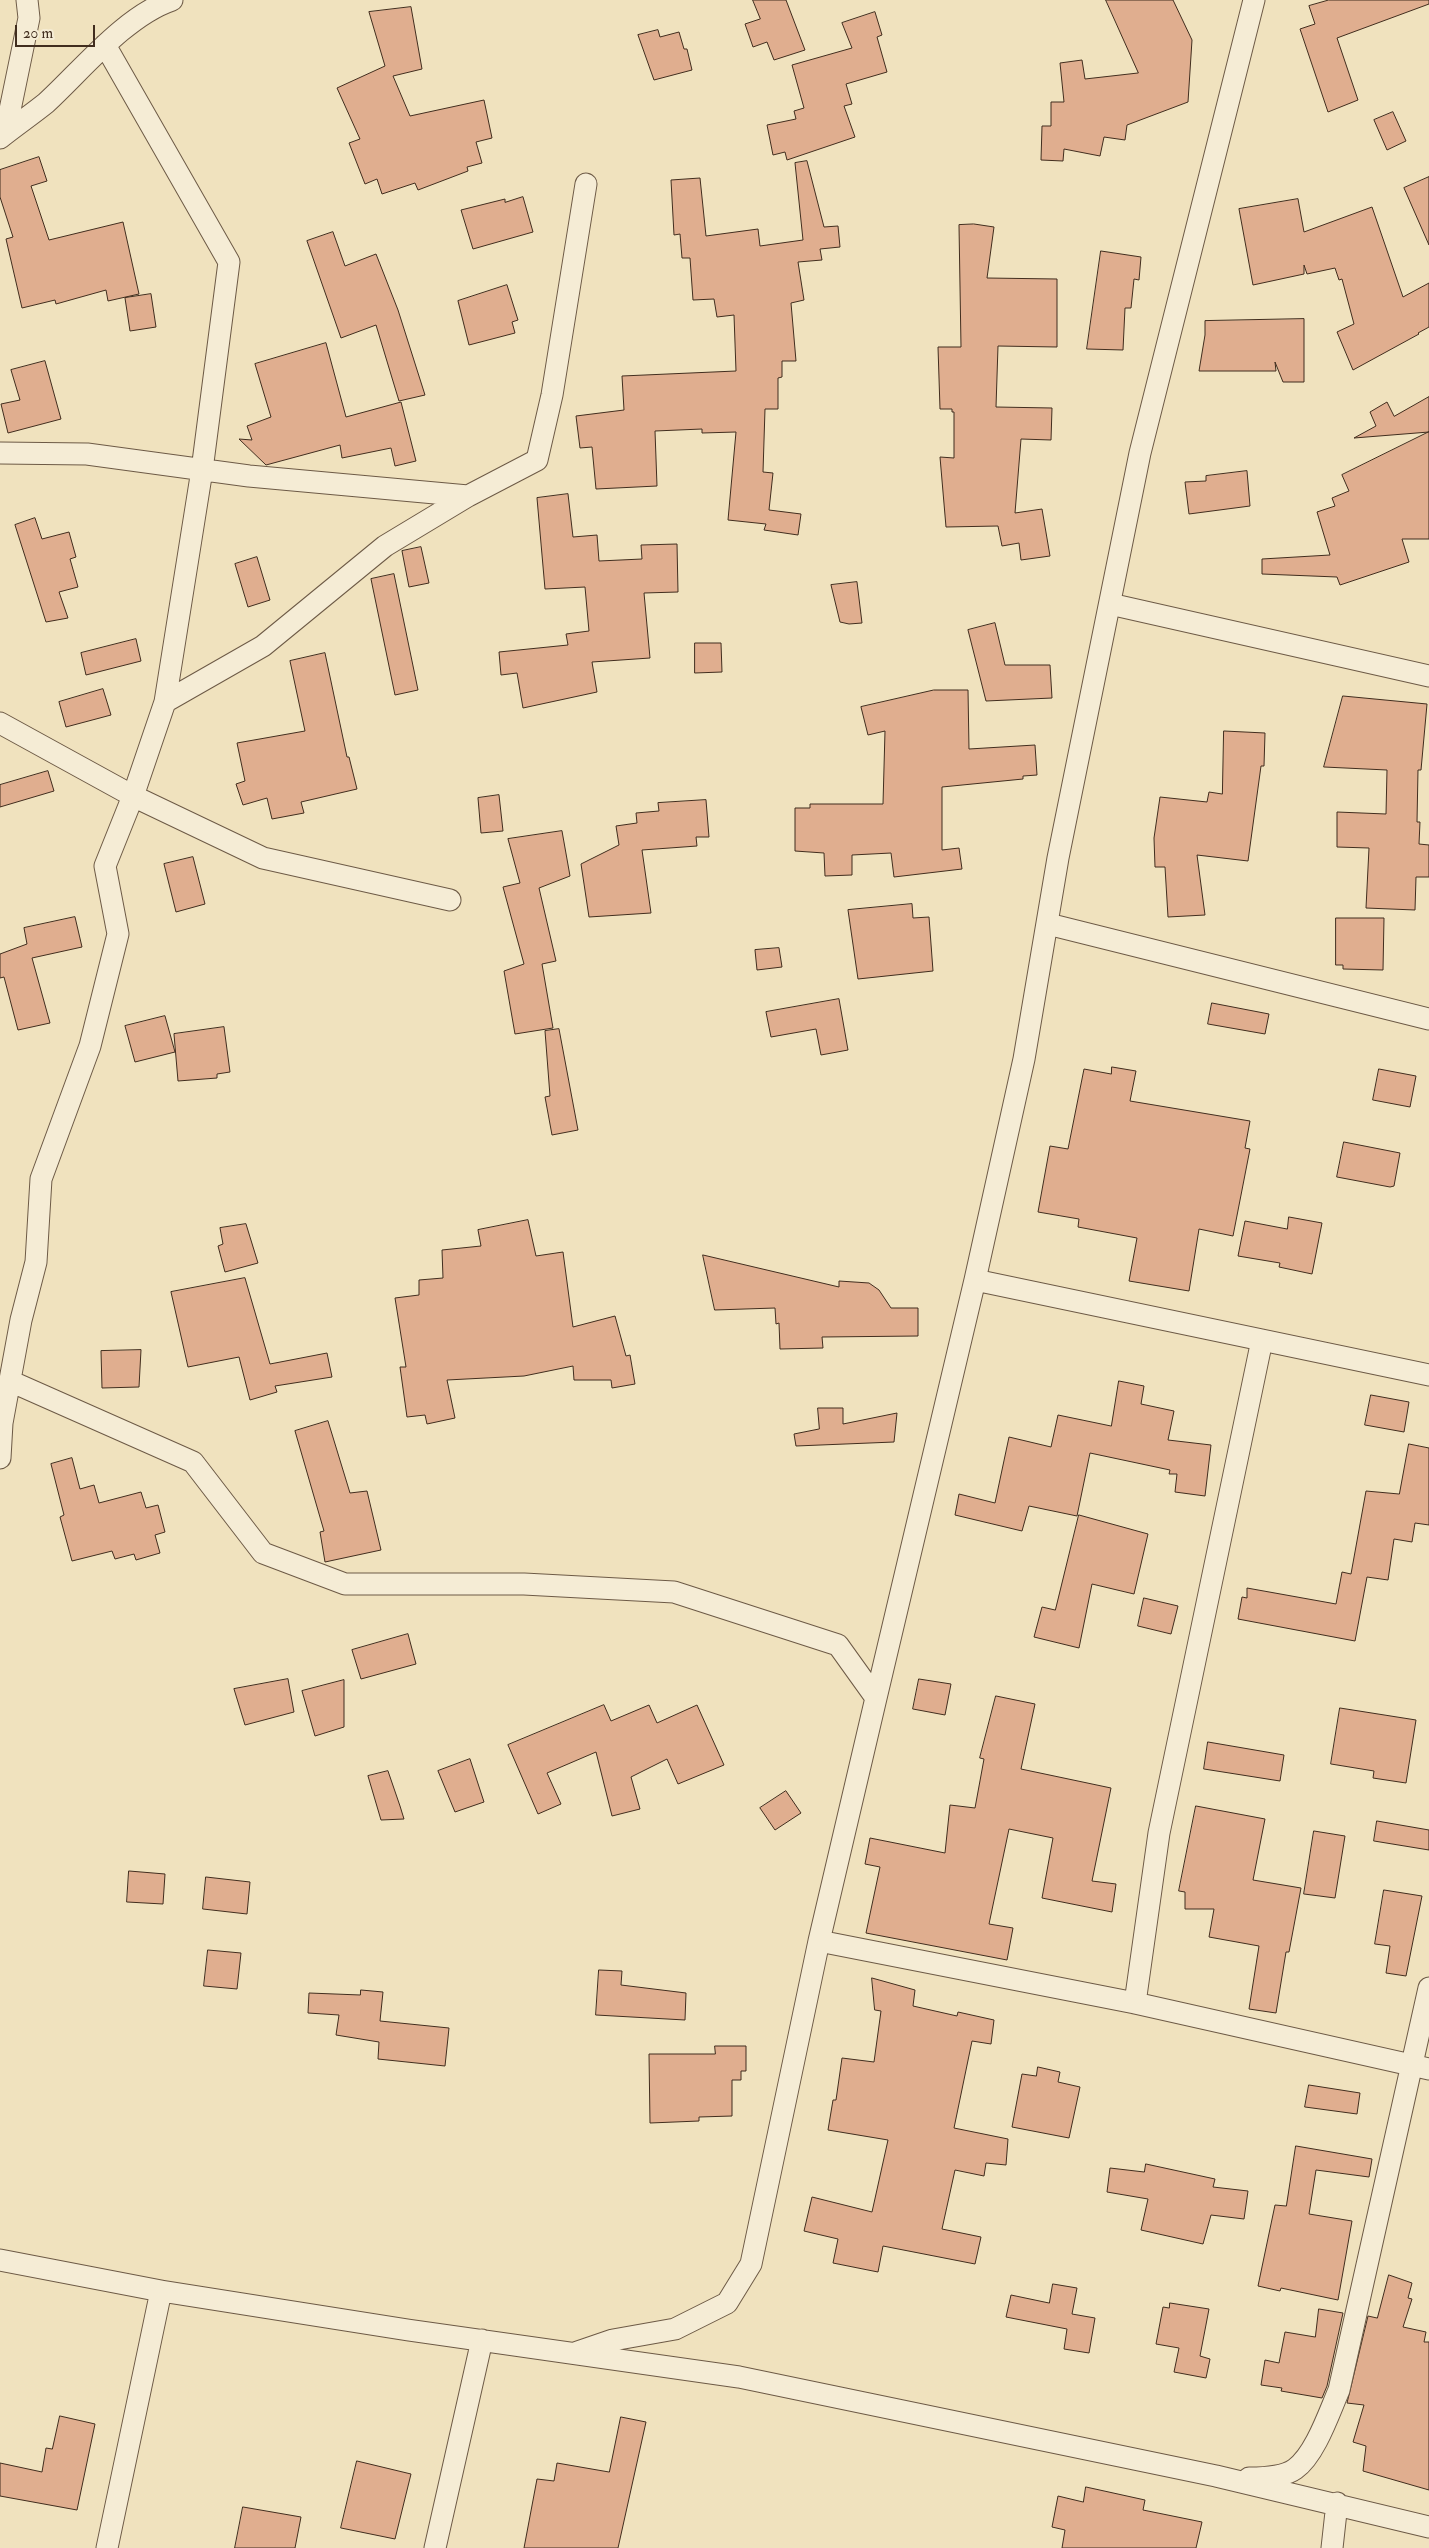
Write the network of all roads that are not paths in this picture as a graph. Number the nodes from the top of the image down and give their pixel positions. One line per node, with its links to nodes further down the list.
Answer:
1 (27, 0): 5 (street)
2 (172, 0): 4 (street)
3 (1254, 0): 10 (street)
4 (104, 45): 5 (street); 8 (street)
5 (2, 136)
6 (586, 184): 9 (street)
7 (0, 453): 8 (street)
8 (202, 470): 9 (street); 12 (street)
9 (468, 496): 12 (street)
10 (1110, 604): 11 (street); 16 (street)
11 (1429, 676)
12 (165, 702): 14 (street)
13 (0, 723): 14 (street)
14 (133, 796): 15 (street); 21 (street)
15 (450, 900)
16 (1048, 924): 17 (street); 18 (street)
17 (1429, 1019)
18 (976, 1280): 19 (street); 23 (street)
19 (1262, 1340): 20 (street); 26 (street)
20 (1429, 1375)
21 (10, 1381): 22 (street); 23 (street)
22 (0, 1458)
23 (876, 1698): 24 (street)
24 (819, 1940): 26 (street); 31 (street)
25 (1429, 1988): 27 (street)
26 (1135, 2003): 27 (street)
27 (1420, 2067): 32 (street)
28 (0, 2260): 29 (street)
29 (161, 2291): 30 (street); 35 (street)
30 (482, 2340): 31 (street); 36 (street)
31 (575, 2353): 32 (street)
32 (1216, 2476): 33 (street)
33 (1337, 2504): 34 (street); 37 (street)
34 (1429, 2527)
35 (107, 2548)
36 (435, 2548)
37 (1332, 2548)

